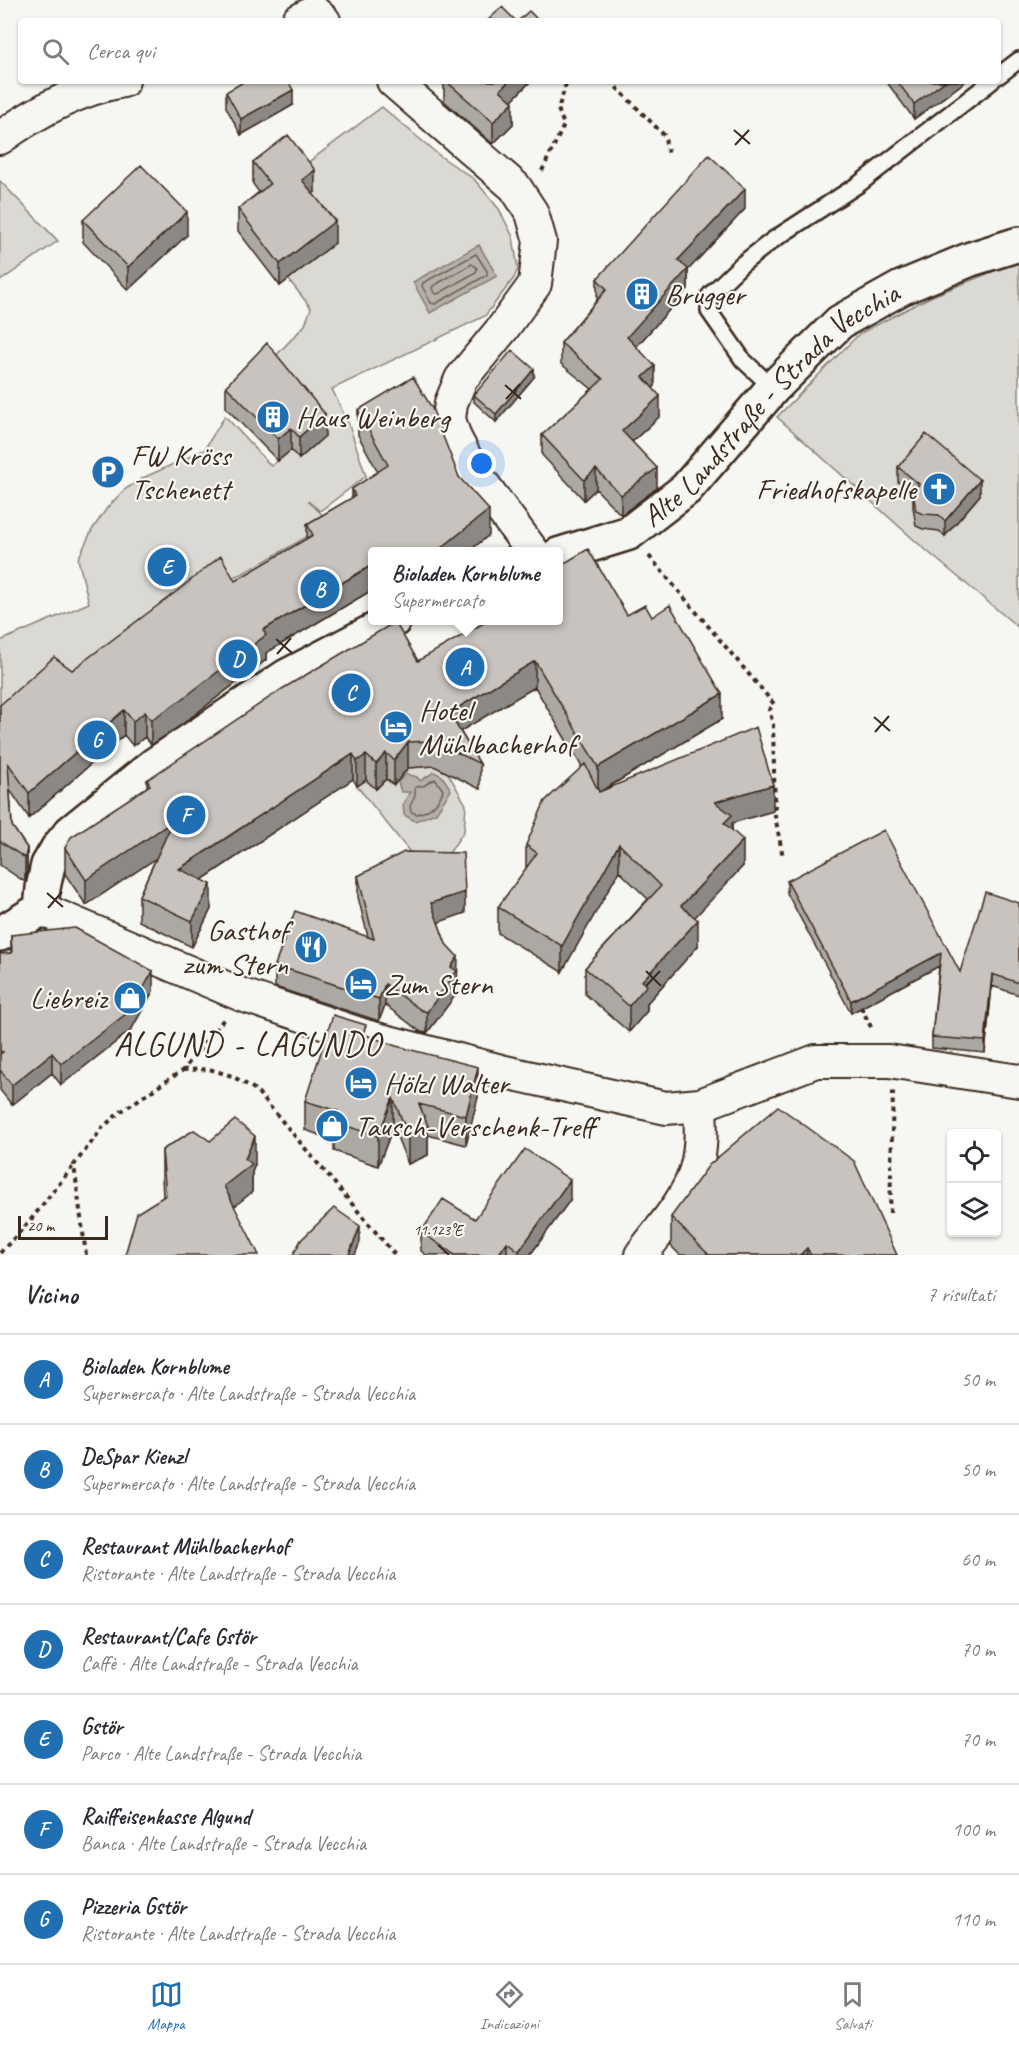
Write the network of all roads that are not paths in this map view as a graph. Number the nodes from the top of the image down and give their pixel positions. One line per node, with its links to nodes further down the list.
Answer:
1 (1019, 60): 2 (lane)
2 (1001, 74)
3 (107, 84): 6 (street)
4 (396, 84): 9 (street)
5 (988, 84): 8 (lane)
6 (0, 138)
7 (1019, 244): 8 (main road, Alte Landstraße - Strada Vecchia)
8 (773, 388): 10 (main road, Alte Landstraße - Strada Vecchia)
9 (529, 547)
10 (563, 553)
11 (386, 625): 12 (main road)
12 (42, 909): 13 (main road); 15 (street)
13 (0, 934)
14 (1019, 1082): 15 (street)
15 (700, 1105): 16 (street)
16 (641, 1255)

